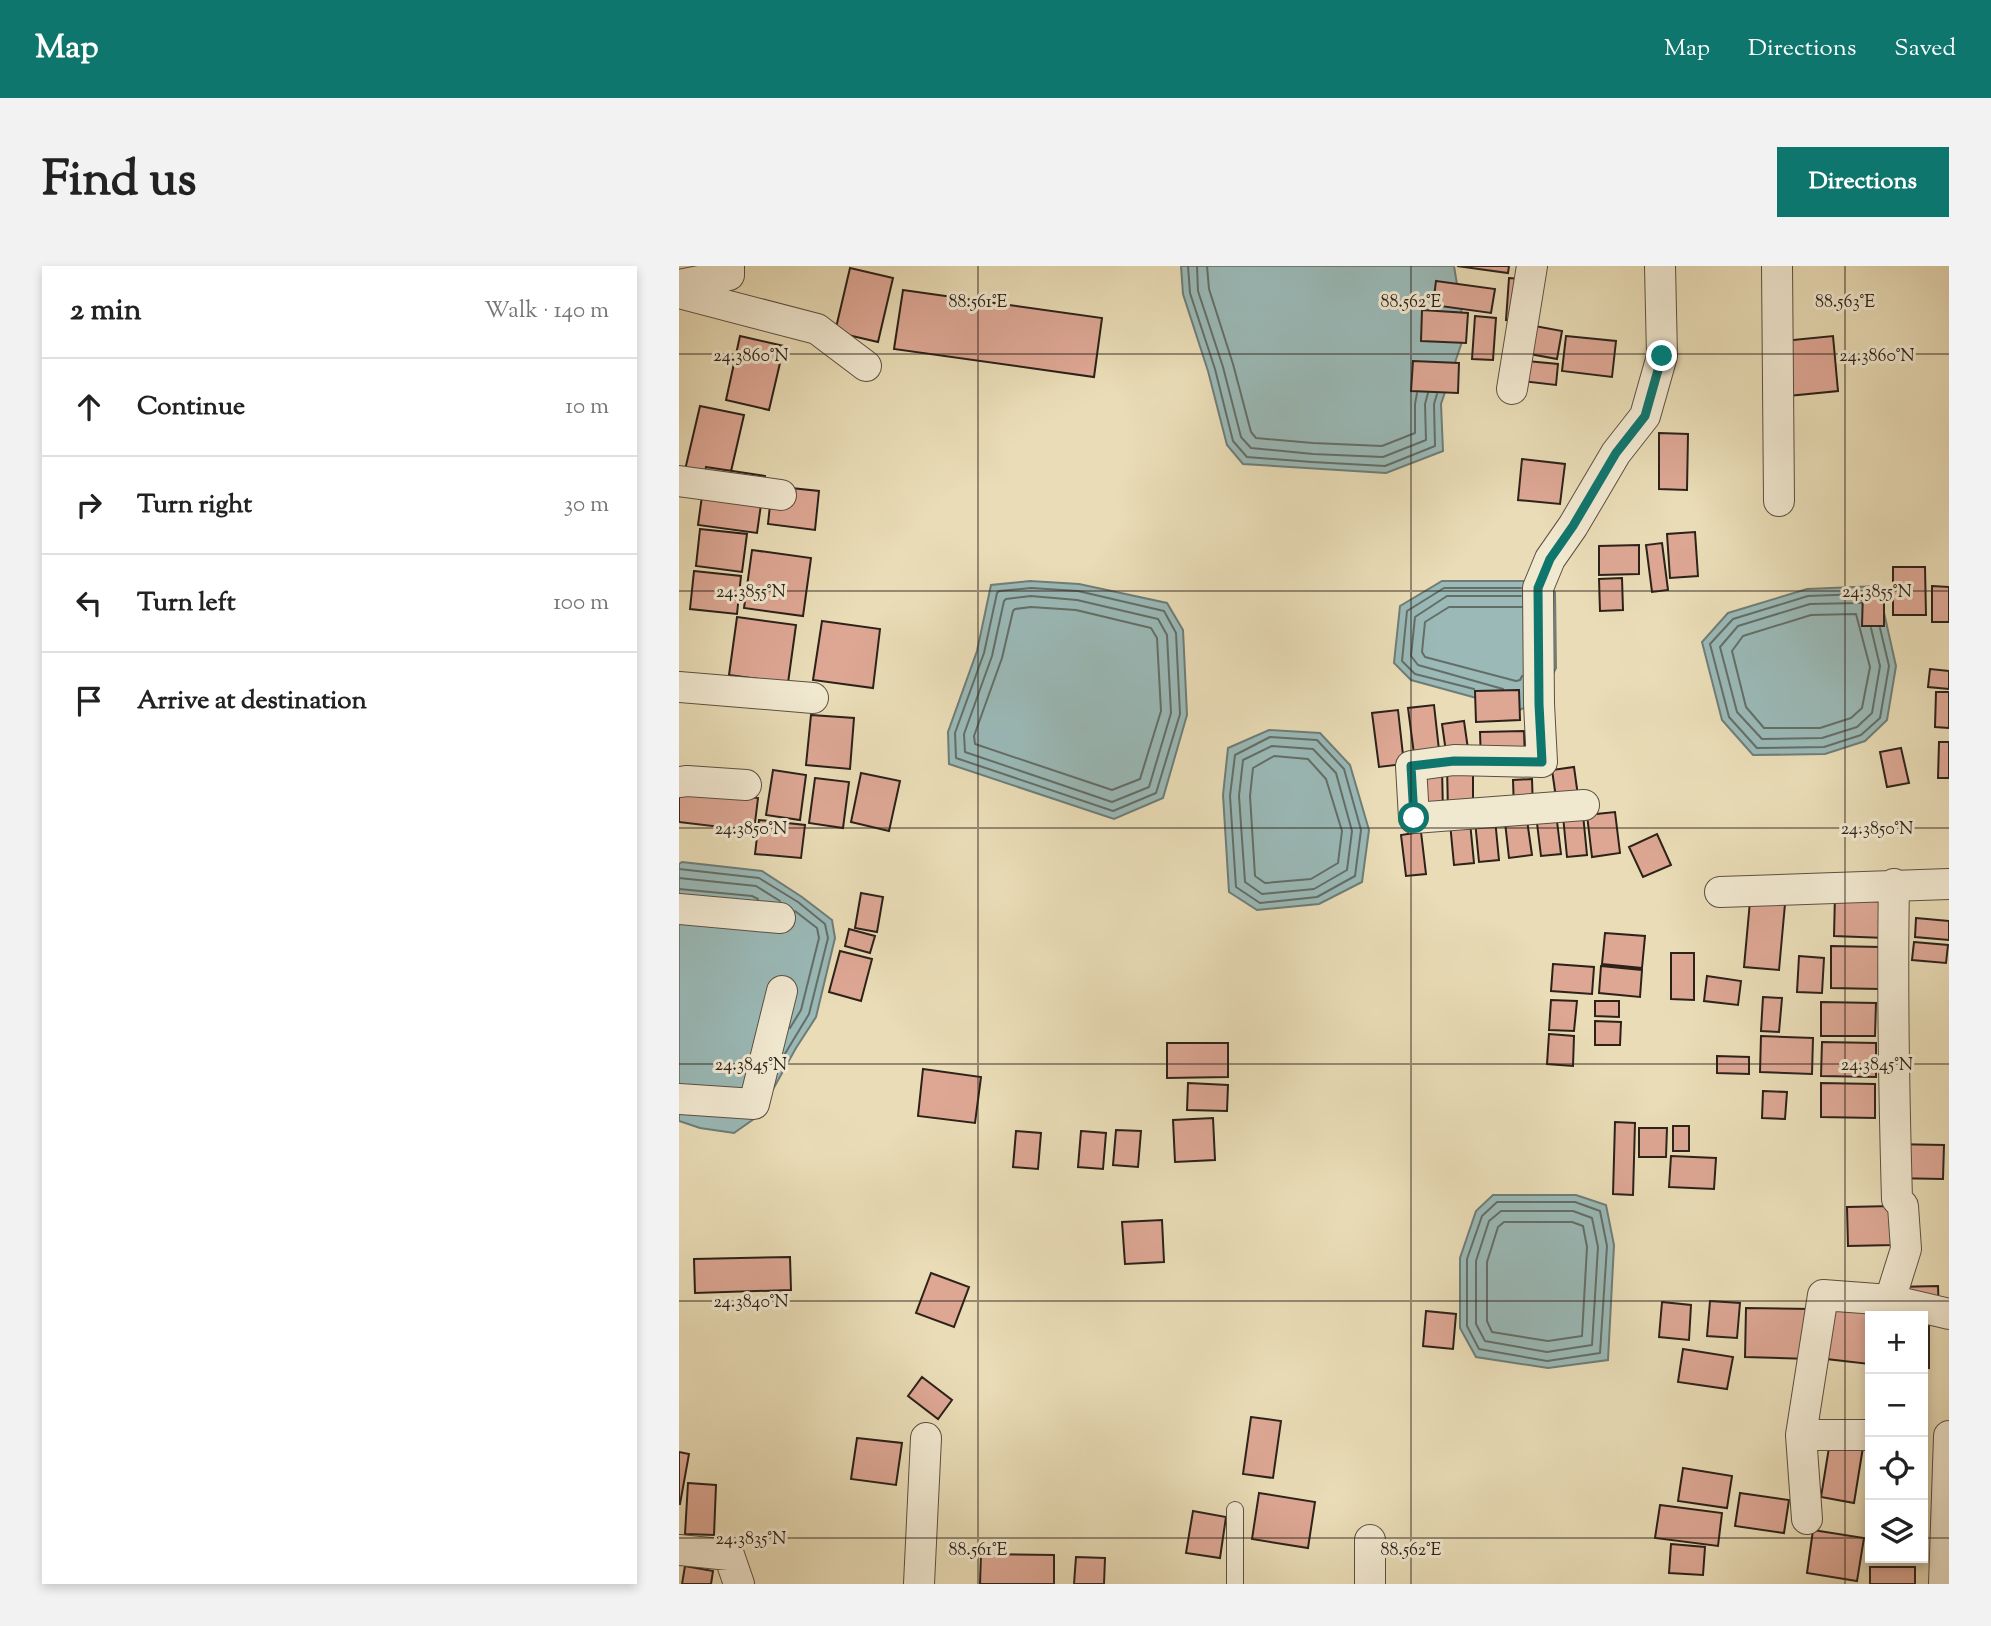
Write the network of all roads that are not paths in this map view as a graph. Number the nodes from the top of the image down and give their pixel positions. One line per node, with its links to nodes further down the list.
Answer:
1 (729, 266): 5 (street)
2 (1532, 266): 8 (street)
3 (1660, 266): 16 (street)
4 (1777, 266): 11 (street)
5 (679, 285)
6 (679, 293): 7 (street)
7 (866, 366)
8 (1513, 388)
9 (679, 481): 10 (street)
10 (781, 495)
11 (1779, 501)
12 (679, 687): 13 (street)
13 (813, 698)
14 (679, 782): 15 (street)
15 (746, 785)
16 (1584, 805)
17 (1894, 884): 18 (street); 19 (street); 24 (street)
18 (1949, 884)
19 (1720, 892)
20 (679, 909): 21 (street)
21 (780, 918)
22 (782, 991): 23 (street)
23 (679, 1099)
24 (1889, 1308): 25 (street); 26 (street)
25 (1949, 1314)
26 (1801, 1435): 27 (street); 32 (street)
27 (1865, 1435)
28 (926, 1438): 36 (street)
29 (1928, 1438): 30 (street)
30 (1949, 1438): 39 (street)
31 (1235, 1510): 37 (lane)
32 (1807, 1519)
33 (1370, 1540): 38 (street)
34 (679, 1550): 35 (street)
35 (739, 1584)
36 (919, 1584)
37 (1235, 1584)
38 (1370, 1584)
39 (1944, 1584)

